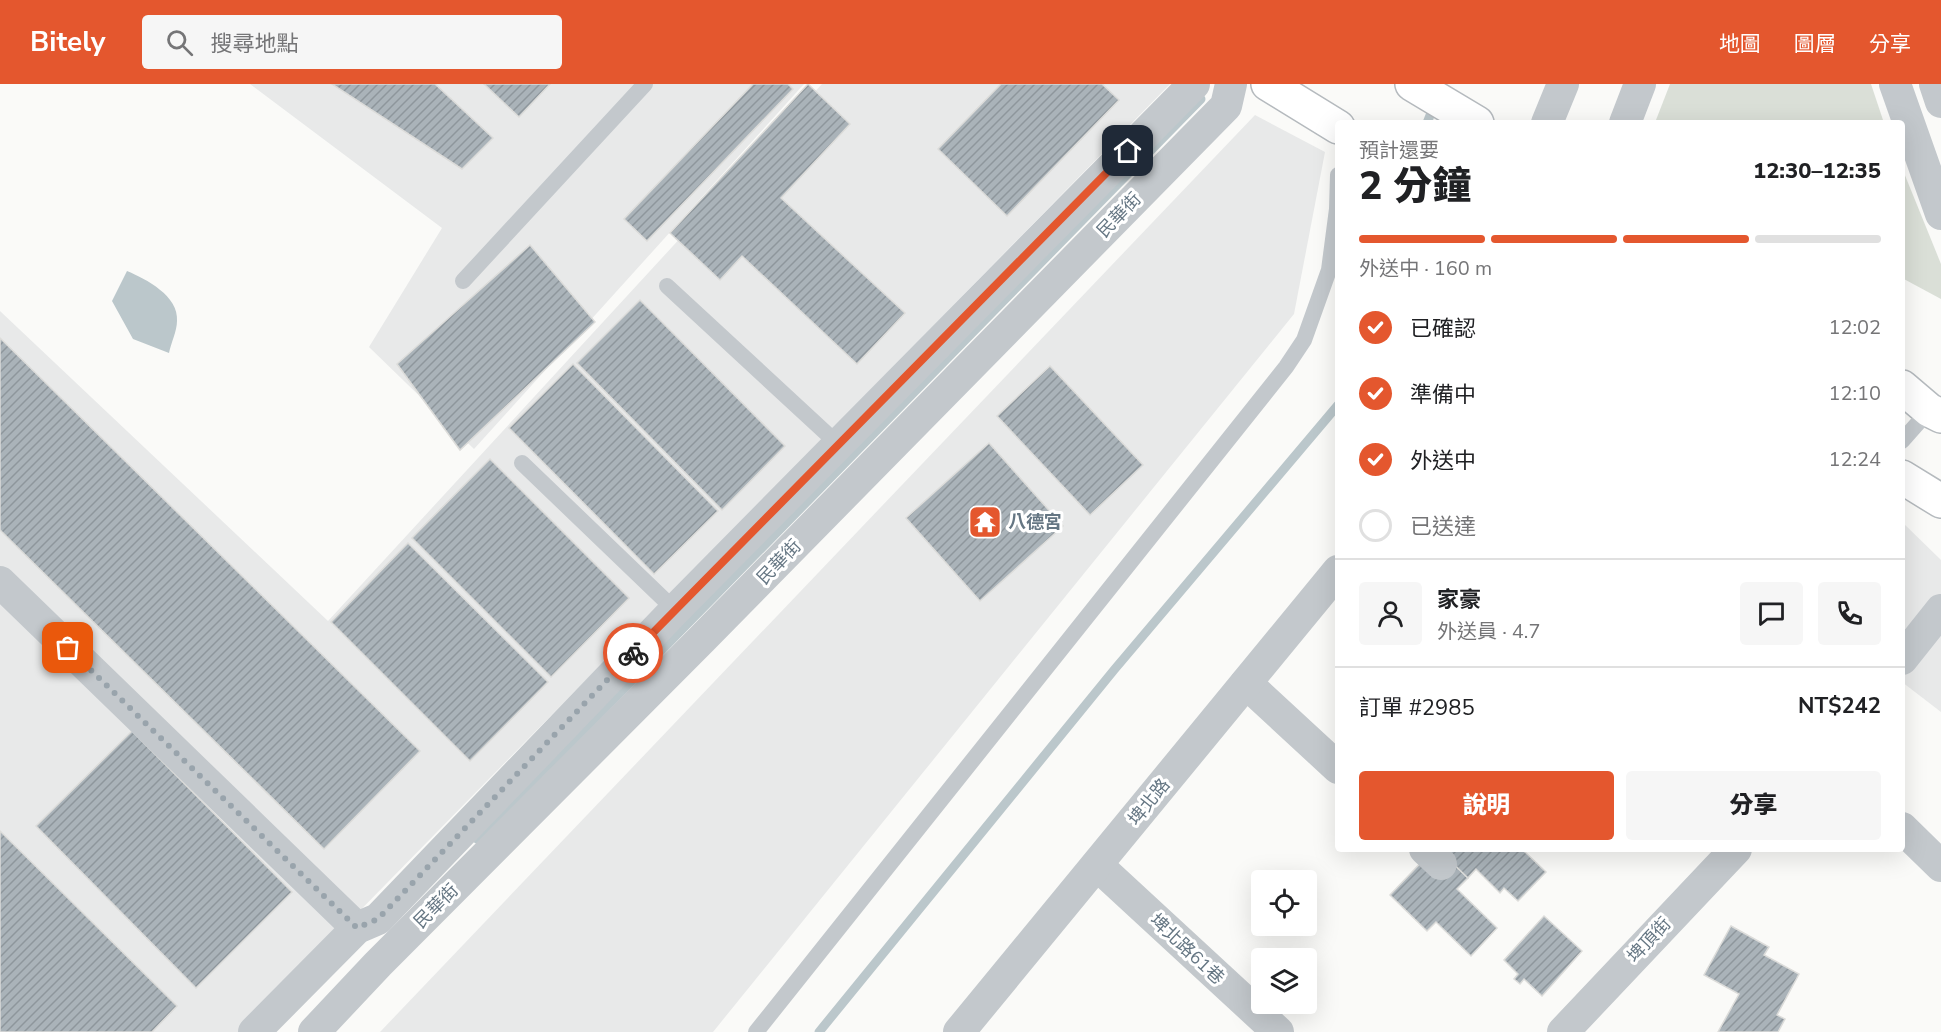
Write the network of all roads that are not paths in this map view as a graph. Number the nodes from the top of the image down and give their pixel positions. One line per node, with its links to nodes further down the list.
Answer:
1 (645, 84): 17 (lane)
2 (1194, 84): 22 (street)
3 (1231, 84): 39 (street, 民華街)
4 (1268, 84): 14 (main road)
5 (1563, 84): 12 (street)
6 (1640, 84): 13 (street)
7 (1895, 84): 15 (street)
8 (1935, 84): 10 (street)
9 (1414, 86): 11 (main road)
10 (1941, 102)
11 (1472, 120)
12 (1548, 120)
13 (1626, 120)
14 (1335, 124)
15 (1941, 214)
16 (1335, 224): 40 (lane)
17 (463, 281)
18 (667, 285): 22 (lane)
19 (1905, 389): 20 (main road)
20 (1937, 408): 21 (lane)
21 (1905, 438)
22 (839, 445): 28 (street)
23 (522, 464): 28 (lane)
24 (1905, 479): 25 (main road)
25 (1941, 501)
26 (1335, 575): 31 (street, 埤北路)
27 (0, 582): 37 (street)
28 (675, 610): 37 (street)
29 (1941, 610): 30 (street)
30 (1905, 655)
31 (1246, 683): 32 (street); 35 (street, 埤北路)
32 (1335, 765)
33 (1905, 831): 36 (street)
34 (1733, 852): 43 (street, 埤頂街)
35 (1097, 865): 41 (street, 埤北路); 42 (street, 埤北路61巷)
36 (1941, 866)
37 (357, 928): 38 (street)
38 (254, 1032)
39 (314, 1032)
40 (756, 1032)
41 (959, 1032)
42 (1278, 1032)
43 (1563, 1032)

